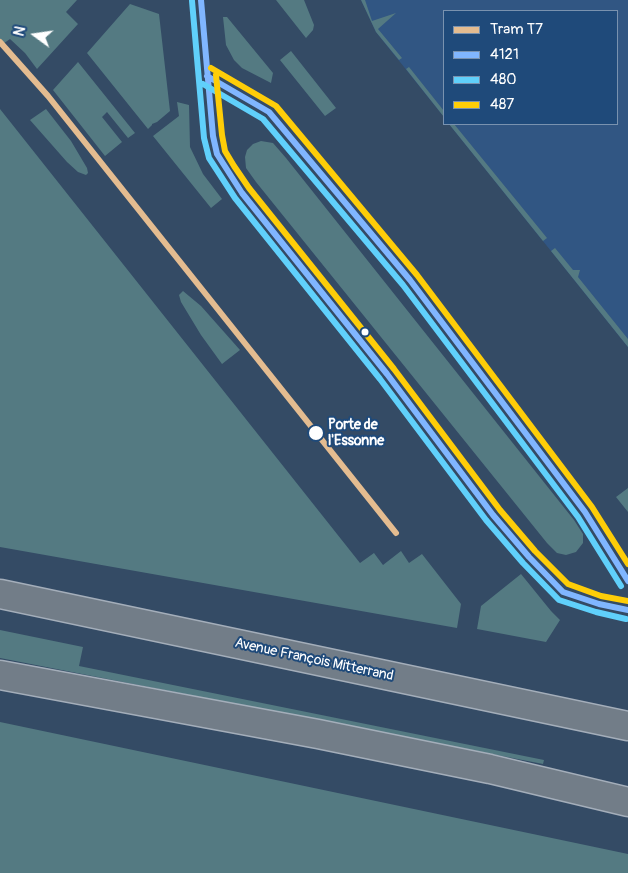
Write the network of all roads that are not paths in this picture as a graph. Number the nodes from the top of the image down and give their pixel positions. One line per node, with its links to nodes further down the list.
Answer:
1 (0, 594): 3 (main road, Avenue François Mitterrand)
2 (0, 675): 4 (main road)
3 (628, 726)
4 (628, 802)

